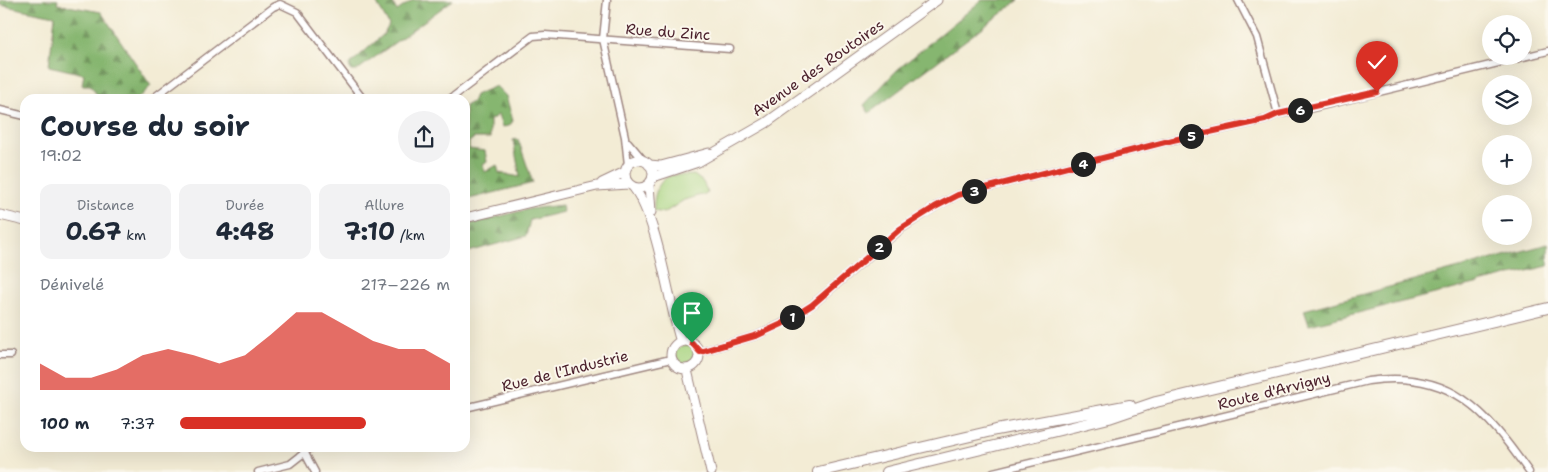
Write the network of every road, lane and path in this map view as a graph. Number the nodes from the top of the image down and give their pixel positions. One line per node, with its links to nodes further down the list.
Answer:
1 (607, 0): 4 (street)
2 (937, 0): 14 (street, Avenue des Routoires)
3 (1238, 0): 11 (street)
4 (603, 39): 5 (street, Rue du Zinc); 9 (street, Rue du Zinc); 13 (street)
5 (730, 49)
6 (1548, 51): 11 (street)
7 (159, 94): 8 (street)
8 (360, 94)
9 (457, 94)
10 (0, 110): 12 (street)
11 (1278, 114): 26 (street)
12 (20, 115)
13 (625, 137): 15 (street); 16 (street)
14 (711, 153): 15 (street, Avenue des Routoires); 17 (street, Avenue des Routoires)
15 (647, 164): 16 (street); 17 (street)
16 (626, 168): 18 (street); 19 (street)
17 (651, 180): 19 (street); 23 (street)
18 (597, 186): 19 (street); 21 (street)
19 (631, 186): 23 (street)
20 (0, 215): 22 (street)
21 (470, 217)
22 (20, 219)
23 (652, 230): 25 (street)
24 (1548, 308): 31 (main road)
25 (681, 342): 26 (street); 29 (street)
26 (700, 352): 30 (street)
27 (0, 355): 28 (street)
28 (10, 355)
29 (671, 359): 30 (street); 32 (street, Rue de l'Industrie)
30 (688, 370): 35 (street)
31 (1156, 402): 38 (main road); 39 (main road)
32 (470, 407)
33 (300, 452): 36 (street)
34 (305, 452): 37 (street)
35 (711, 471)
36 (258, 472)
37 (315, 472)
38 (818, 472)
39 (887, 472)
40 (993, 472): 41 (street, Route d'Arvigny)
41 (1529, 472)

